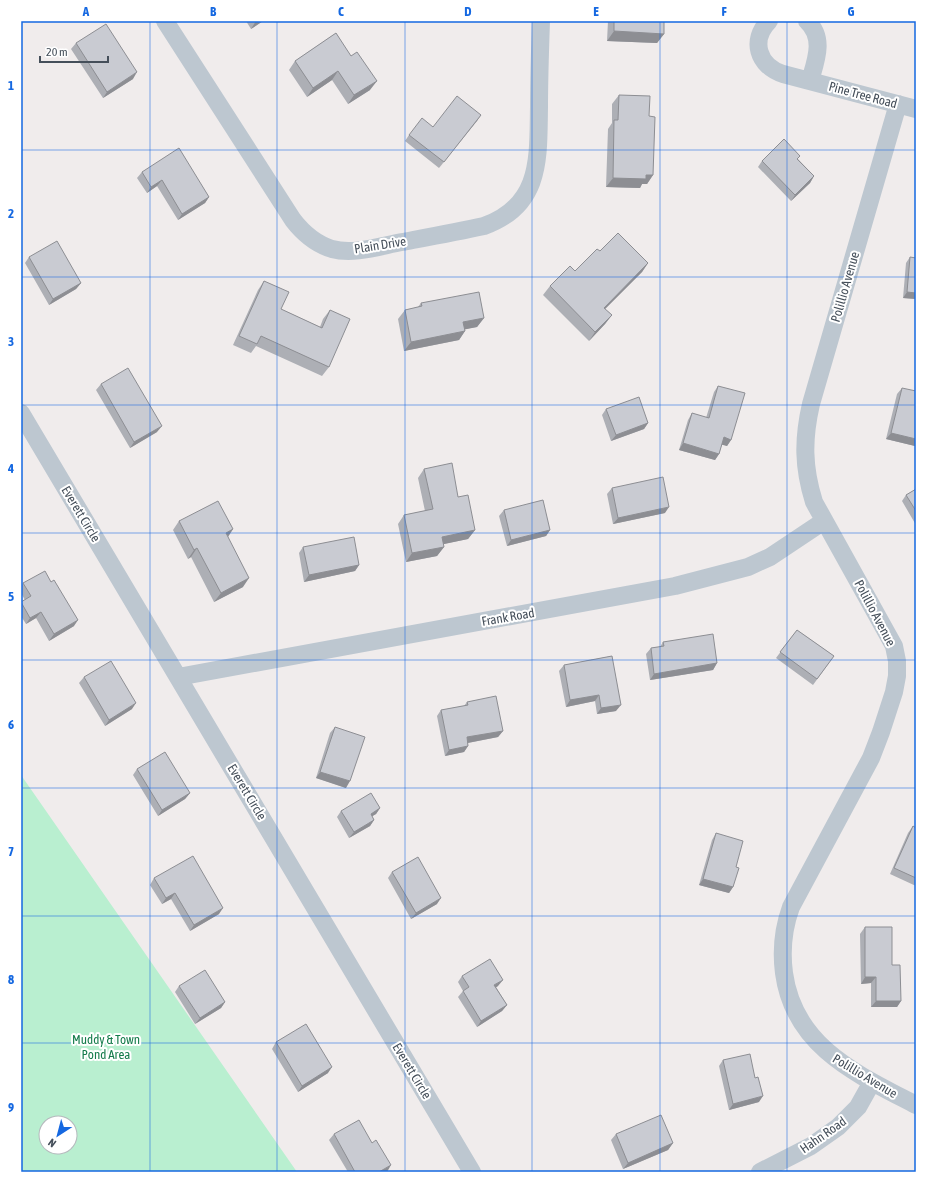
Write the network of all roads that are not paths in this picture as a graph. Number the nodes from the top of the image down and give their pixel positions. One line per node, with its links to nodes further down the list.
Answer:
1 (165, 21): 2 (street, Plain Drive)
2 (541, 21)
3 (769, 21): 5 (street, Pine Tree Road)
4 (807, 21): 5 (street, Pine Tree Road)
5 (810, 81): 6 (street, Pine Tree Road)
6 (898, 104): 7 (street, Pine Tree Road); 9 (street, Polillio Avenue)
7 (916, 109)
8 (21, 413): 10 (street, Everett Circle)
9 (824, 521): 10 (street, Frank Road); 11 (street, Polillio Avenue)
10 (178, 677): 13 (street, Everett Circle)
11 (872, 1082): 12 (street, Polillio Avenue); 14 (street, Hahn Road)
12 (916, 1105)
13 (472, 1172)
14 (760, 1172)

